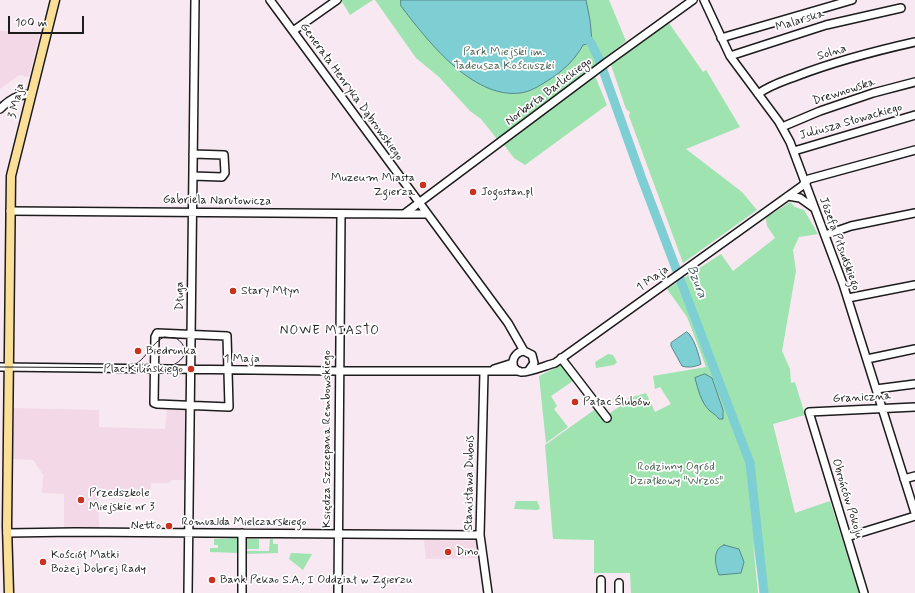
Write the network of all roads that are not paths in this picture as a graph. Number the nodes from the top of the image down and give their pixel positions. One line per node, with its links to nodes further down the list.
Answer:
1 (55, 0): 14 (main road, 3 Maja)
2 (195, 0): 21 (street, Długa)
3 (270, 0): 9 (street, Generała Henryka Dąbrowskiego)
4 (337, 0): 9 (street)
5 (693, 0): 25 (street, Norberta Barlickiego)
6 (704, 0): 10 (street, Józefa Piłsudskiego)
7 (852, 0): 10 (street)
8 (901, 8): 12 (street, Malarska)
9 (293, 31): 25 (street, Generała Henryka Dąbrowskiego)
10 (721, 38): 12 (street, Józefa Piłsudskiego)
11 (915, 42): 15 (street, Solna)
12 (730, 56): 15 (street, Józefa Piłsudskiego)
13 (915, 82): 18 (street, Drewnowska)
14 (31, 94): 16 (street); 27 (main road, 3 Maja)
15 (758, 94): 18 (street, Józefa Piłsudskiego)
16 (0, 109)
17 (915, 115): 20 (street, Juliusza Słowackiego)
18 (782, 127): 20 (street, Józefa Piłsudskiego)
19 (915, 150): 23 (street, 1 Maja)
20 (794, 151): 23 (street, Józefa Piłsudskiego)
21 (193, 154): 22 (street, Długa); 22 (street)
22 (193, 176): 28 (street, Długa)
23 (806, 183): 24 (street, 1 Maja); 26 (street, Józefa Piłsudskiego)
24 (788, 196): 26 (street); 39 (street, 1 Maja)
25 (419, 203): 31 (street); 32 (street, Generała Henryka Dąbrowskiego)
26 (815, 208): 33 (street, Józefa Piłsudskiego)
27 (10, 211): 28 (street, Gabriela Narutowicza); 45 (main road, 3 Maja)
28 (192, 212): 30 (street, Gabriela Narutowicza); 36 (street, Długa)
29 (915, 213): 33 (street)
30 (340, 214): 31 (street, Gabriela Narutowicza); 50 (street, Księdza Szczepana Rembowskiego)
31 (404, 214): 32 (street, Gabriela Narutowicza)
32 (427, 214): 38 (street, Generała Henryka Dąbrowskiego)
33 (826, 235): 35 (street, Józefa Piłsudskiego)
34 (915, 285): 35 (street)
35 (848, 298): 40 (street, Józefa Piłsudskiego)
36 (191, 334): 46 (street); 47 (street, Długa); 48 (street)
37 (915, 349): 40 (street)
38 (522, 351): 41 (street); 42 (street)
39 (561, 358): 43 (street, 1 Maja); 59 (street)
40 (867, 359): 54 (street, Józefa Piłsudskiego)
41 (513, 363): 51 (street); 52 (street, 1 Maja)
42 (534, 363): 43 (street); 49 (street)
43 (552, 364): 49 (street, 1 Maja)
44 (0, 367): 45 (street, 1 Maja)
45 (9, 367): 46 (street, 1 Maja); 68 (main road, 3 Maja)
46 (154, 369): 47 (street, 1 Maja); 55 (street)
47 (191, 369): 48 (street, 1 Maja); 55 (street, Długa)
48 (229, 370): 50 (street, 1 Maja); 55 (street)
49 (529, 370): 51 (street)
50 (338, 371): 52 (street, 1 Maja); 66 (street, Księdza Szczepana Rembowskiego)
51 (519, 371): 52 (street, 1 Maja)
52 (484, 372): 67 (street, Stanisława Dubois)
53 (915, 384): 54 (street)
54 (876, 389): 57 (street, Józefa Piłsudskiego)
55 (190, 406): 64 (street, Długa)
56 (915, 407): 57 (street, Graniczna)
57 (882, 408): 58 (street, Graniczna); 61 (street, Józefa Piłsudskiego)
58 (809, 412): 69 (street, Obrońców Pokoju)
59 (607, 418)
60 (915, 476): 61 (street)
61 (904, 479): 62 (street, Józefa Piłsudskiego)
62 (915, 513)
63 (915, 516): 69 (street)
64 (189, 533): 65 (street, Romualda Mielczarskiego); 68 (street, Romualda Mielczarskiego); 73 (street, Długa)
65 (242, 533): 66 (street, Romualda Mielczarskiego); 74 (street)
66 (338, 534): 67 (street, Romualda Mielczarskiego); 75 (street, Księdza Szczepana Rembowskiego)
67 (480, 535): 76 (street, Stanisława Dubois)
68 (5, 537): 72 (main road, 3 Maja)
69 (847, 537): 79 (street, Obrońców Pokoju)
70 (601, 580): 77 (street)
71 (619, 583): 78 (street)
72 (9, 593)
73 (188, 593)
74 (242, 593)
75 (338, 593)
76 (488, 593)
77 (601, 593)
78 (619, 593)
79 (864, 593)

